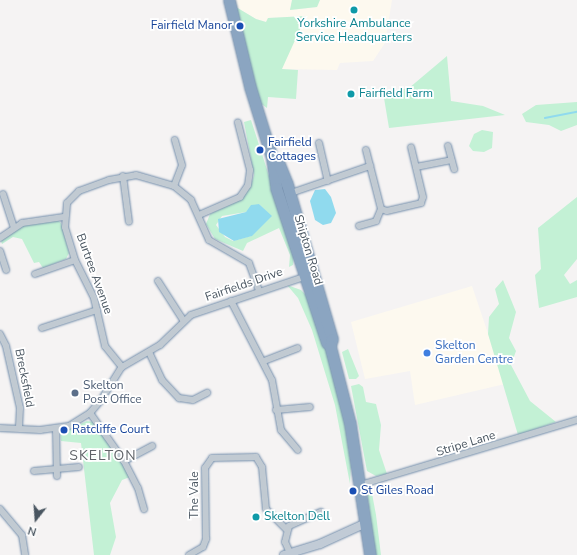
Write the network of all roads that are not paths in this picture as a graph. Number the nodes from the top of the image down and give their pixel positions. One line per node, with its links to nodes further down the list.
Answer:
1 (229, 0): 8 (highway, Shipton Road)
2 (238, 123): 20 (street)
3 (175, 140): 15 (street)
4 (319, 143): 14 (street)
5 (448, 146): 9 (street)
6 (411, 148): 11 (street)
7 (366, 150): 10 (street)
8 (272, 158): 17 (highway, Shipton Road); 18 (highway, Shipton Road)
9 (452, 160): 11 (street); 12 (street)
10 (370, 166): 14 (street); 19 (street)
11 (416, 167): 19 (street)
12 (454, 169)
13 (123, 176): 15 (street); 21 (street); 22 (street)
14 (328, 182): 17 (street)
15 (174, 186): 20 (street)
16 (2, 194): 24 (street)
17 (290, 194): 18 (street); 30 (highway, Shipton Road)
18 (279, 197): 31 (highway, Shipton Road)
19 (382, 209): 23 (street)
20 (199, 216): 33 (street)
21 (64, 217): 24 (street); 27 (street, Burtree Avenue)
22 (129, 222)
23 (359, 226)
24 (14, 227): 25 (street)
25 (0, 238)
26 (0, 251): 28 (street)
27 (75, 260): 29 (street); 35 (street, Burtree Avenue)
28 (6, 270)
29 (35, 274)
30 (314, 274): 31 (street, Fairfields Drive); 39 (highway, Shipton Road)
31 (303, 278): 33 (street, Fairfields Drive); 39 (highway, Shipton Road)
32 (158, 281): 36 (street)
33 (259, 292): 34 (street, Fairfields Drive)
34 (231, 301): 36 (street, Fairfields Drive); 42 (street)
35 (98, 310): 37 (street); 43 (street, Burtree Avenue)
36 (183, 320): 41 (street, Fairfields Drive)
37 (42, 328)
38 (0, 334): 50 (street, Brecksfield)
39 (330, 346): 58 (highway)
40 (298, 348): 42 (street)
41 (149, 352): 43 (street, Fairfields Drive); 44 (street)
42 (264, 361): 46 (street)
43 (122, 367): 47 (street, Fairfields Drive)
44 (207, 393)
45 (310, 407): 46 (street)
46 (276, 410): 53 (street)
47 (90, 413): 51 (street, Fairfields Drive); 54 (street)
48 (577, 420): 58 (street, Stripe Lane)
49 (0, 428): 50 (street, Fairfields Drive)
50 (19, 428): 51 (street, Fairfields Drive)
51 (56, 429): 57 (street)
52 (152, 446): 54 (street)
53 (298, 450)
54 (124, 461): 60 (street)
55 (79, 467): 57 (street)
56 (34, 471): 57 (street)
57 (57, 472)
58 (360, 486): 62 (highway)
59 (0, 509): 65 (street)
60 (144, 509)
61 (321, 512): 63 (street)
62 (366, 523): 64 (street); 67 (highway)
63 (287, 530): 64 (street); 66 (street, The Vale)
64 (287, 554)
65 (25, 555)
66 (188, 555)
67 (370, 555)

